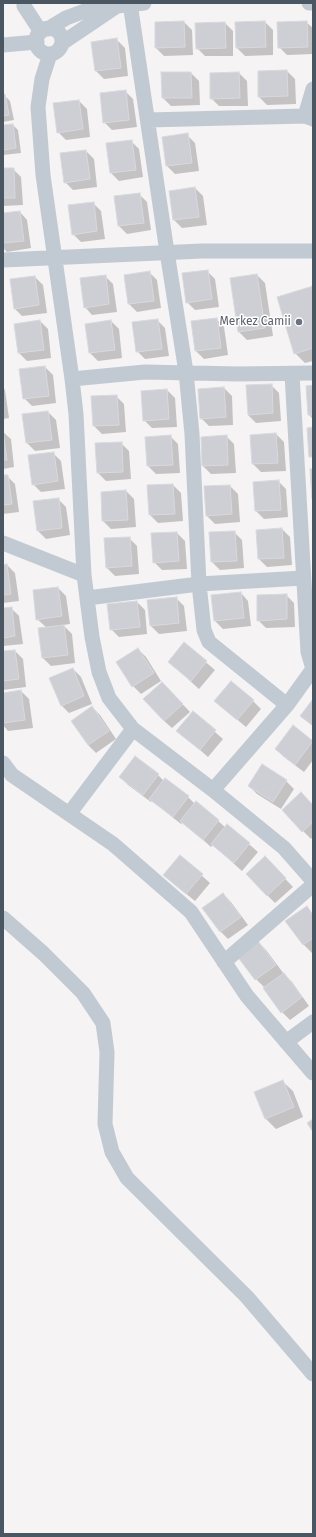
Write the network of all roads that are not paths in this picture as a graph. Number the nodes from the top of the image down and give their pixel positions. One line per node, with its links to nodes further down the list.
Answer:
1 (24, 3): 5 (street)
2 (309, 3): 3 (street)
3 (313, 3)
4 (131, 4): 5 (street); 6 (street); 11 (street)
5 (42, 34): 6 (street); 7 (street); 8 (street)
6 (62, 43): 8 (street)
7 (3, 45)
8 (50, 54): 14 (street)
9 (313, 88): 10 (street)
10 (309, 117): 11 (street)
11 (148, 120): 13 (street)
12 (313, 251): 13 (street)
13 (167, 252): 14 (street); 16 (street)
14 (56, 258): 15 (street); 19 (street)
15 (3, 260)
16 (186, 372): 18 (street); 19 (street); 23 (street)
17 (313, 373): 18 (street)
18 (292, 374): 22 (street)
19 (72, 379): 21 (street)
20 (3, 543): 21 (street)
21 (84, 575): 24 (street)
22 (303, 578): 23 (street); 25 (street)
23 (199, 584): 24 (street); 26 (street)
24 (87, 598): 27 (street)
25 (313, 669): 26 (street)
26 (287, 705): 29 (street)
27 (133, 729): 29 (street); 30 (street)
28 (3, 763): 30 (street)
29 (213, 790): 31 (street)
30 (69, 814): 34 (street)
31 (313, 881)
32 (313, 885): 34 (street)
33 (3, 918): 38 (street)
34 (224, 962): 36 (street)
35 (313, 1022): 36 (street)
36 (286, 1042): 37 (street)
37 (313, 1073)
38 (313, 1374)

